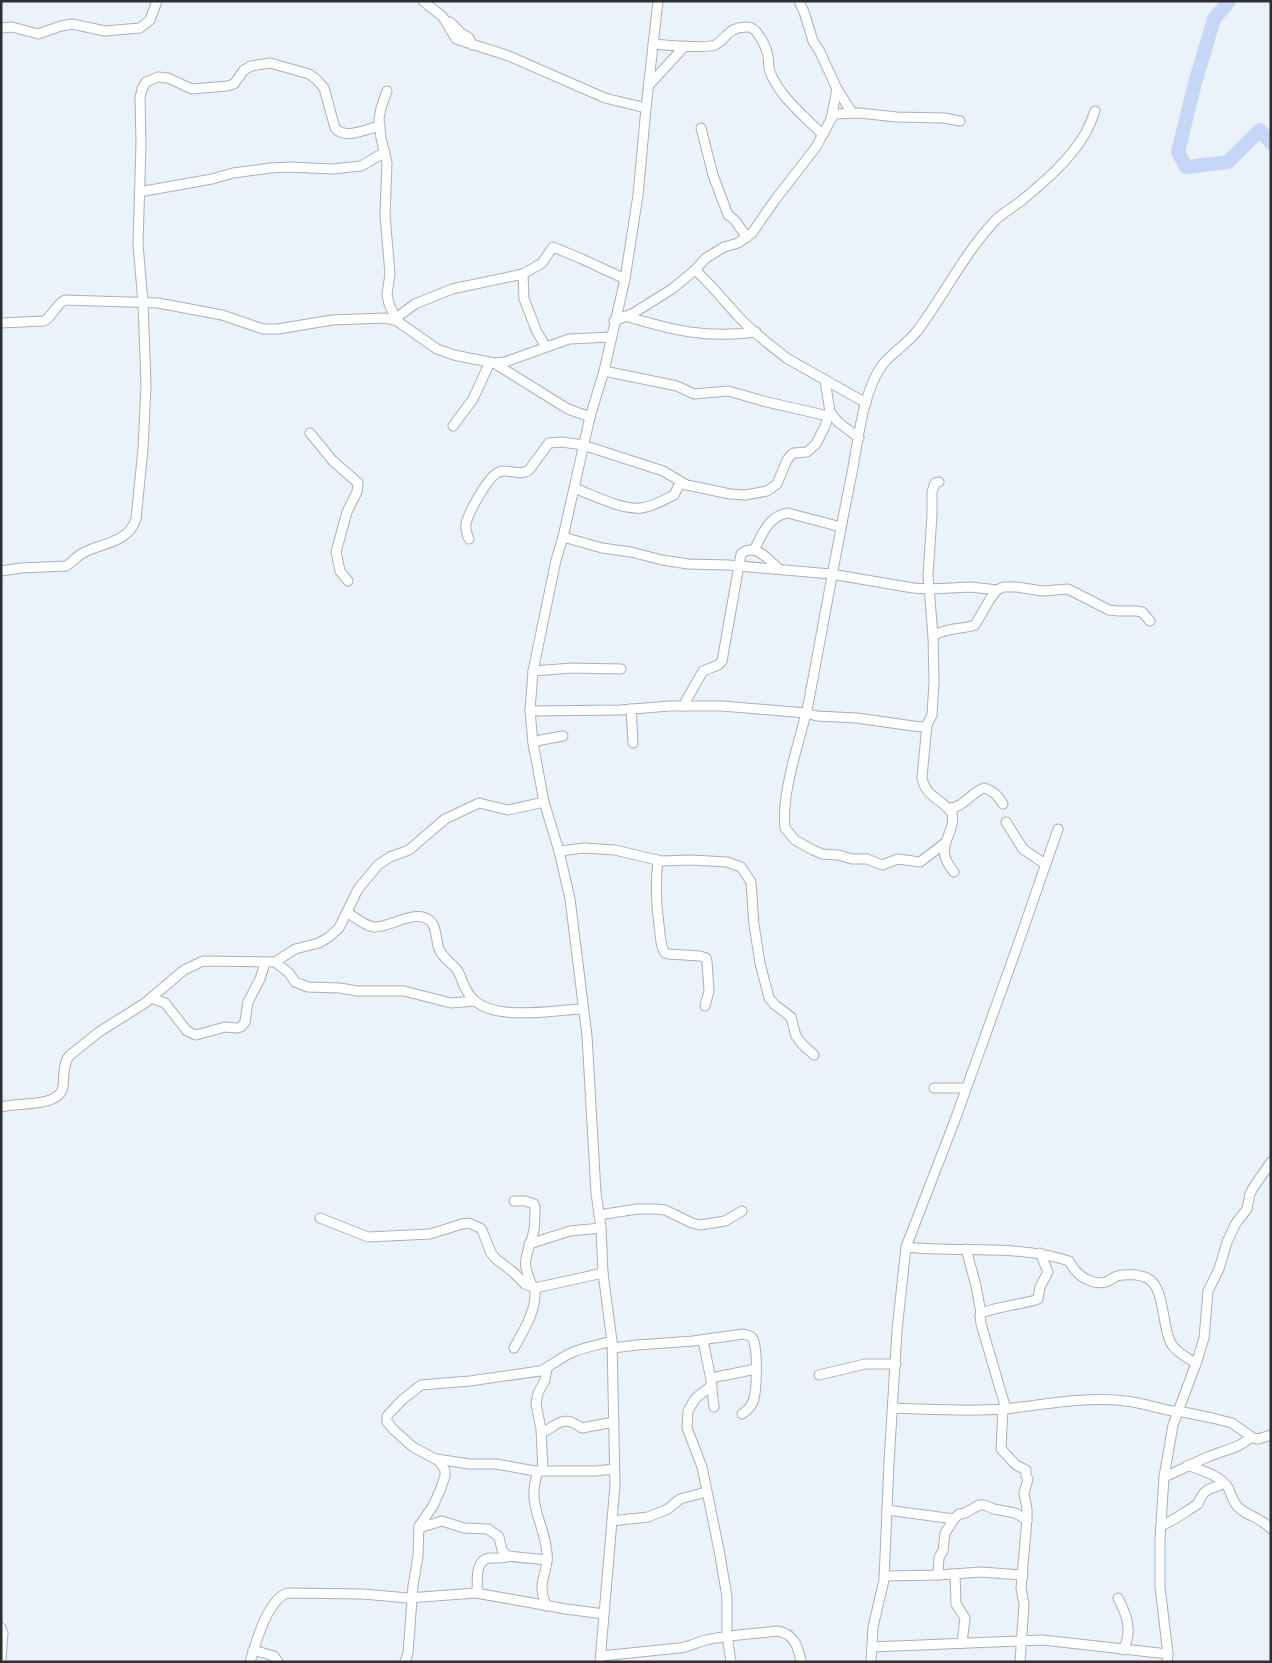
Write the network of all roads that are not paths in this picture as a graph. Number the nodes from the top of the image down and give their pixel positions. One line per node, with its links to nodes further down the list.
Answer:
1 (157, 1): 5 (street)
2 (422, 1): 11 (street)
3 (658, 1): 6 (street)
4 (799, 1): 9 (street)
5 (1, 28)
6 (653, 44): 7 (street); 8 (street)
7 (685, 46): 8 (street); 18 (street)
8 (649, 85): 11 (street)
9 (837, 90): 13 (street); 14 (street)
10 (387, 92): 16 (street)
11 (646, 108): 24 (street)
12 (1095, 111): 36 (street)
13 (852, 113): 14 (street); 15 (street)
14 (831, 119): 18 (street)
15 (960, 121)
16 (380, 126): 19 (street); 20 (street)
17 (701, 128): 21 (street)
18 (822, 134): 21 (street)
19 (385, 152): 20 (street); 27 (street)
20 (139, 192): 25 (street)
21 (747, 237): 22 (street)
22 (695, 270): 26 (street); 30 (street)
23 (523, 274): 24 (street); 27 (street); 32 (street)
24 (625, 279): 28 (street)
25 (142, 302): 27 (street); 29 (street); 52 (street)
26 (625, 316): 28 (street); 30 (street)
27 (396, 320): 33 (street)
28 (614, 322): 31 (street)
29 (1, 323)
30 (756, 332): 35 (street)
31 (610, 337): 32 (street); 34 (street)
32 (546, 347): 33 (street)
33 (492, 363): 38 (street); 39 (street)
34 (604, 371): 37 (street); 38 (street)
35 (825, 380): 36 (street); 37 (street)
36 (866, 403): 41 (street)
37 (829, 414): 41 (street); 44 (street)
38 (590, 417): 42 (street)
39 (453, 426)
40 (310, 433): 54 (street)
41 (859, 438): 46 (street)
42 (583, 445): 44 (street); 45 (street); 48 (street)
43 (939, 482): 55 (street)
44 (685, 484): 45 (street)
45 (574, 488): 47 (street)
46 (841, 527): 49 (street); 53 (street)
47 (563, 537): 50 (street); 60 (street)
48 (469, 539)
49 (754, 550): 50 (street); 51 (street)
50 (738, 566): 51 (street); 61 (street)
51 (779, 569): 53 (street)
52 (1, 571)
53 (831, 574): 55 (street); 64 (street)
54 (348, 581)
55 (929, 589): 56 (street); 58 (street)
56 (997, 590): 57 (street); 58 (street)
57 (1150, 621)
58 (933, 636): 65 (street)
59 (620, 669): 60 (street)
60 (533, 671): 63 (street)
61 (684, 706): 62 (street); 64 (street)
62 (631, 709): 63 (street); 68 (street)
63 (530, 711): 67 (street)
64 (806, 713): 65 (street); 74 (street)
65 (927, 725): 71 (street)
66 (563, 736): 67 (street)
67 (533, 743): 69 (street)
68 (633, 743)
69 (544, 802): 75 (street); 79 (street)
70 (1003, 804): 71 (street)
71 (948, 808): 74 (street)
72 (1006, 822): 77 (street)
73 (1058, 828): 77 (street)
74 (945, 844): 78 (street)
75 (559, 851): 76 (street); 85 (street)
76 (658, 860): 84 (street); 86 (street)
77 (1046, 864): 88 (street)
78 (954, 872)
79 (347, 912): 80 (street); 83 (street)
80 (275, 962): 81 (street); 83 (street)
81 (265, 963): 82 (street); 82 (street)
82 (151, 998): 89 (street)
83 (475, 1001): 85 (street)
84 (705, 1006)
85 (583, 1009): 93 (street)
86 (814, 1056)
87 (934, 1088): 88 (street)
88 (966, 1088): 97 (street)
89 (1, 1107)
90 (1271, 1162): 107 (street)
91 (514, 1201): 96 (street)
92 (742, 1211): 93 (street)
93 (598, 1215): 95 (street)
94 (320, 1218): 101 (street)
95 (601, 1228): 96 (street); 100 (street)
96 (529, 1244): 101 (street)
97 (906, 1248): 98 (street); 106 (street)
98 (966, 1249): 99 (street); 102 (street)
99 (1040, 1253): 102 (street); 107 (street)
100 (603, 1273): 101 (street); 104 (street)
101 (534, 1287): 105 (street)
102 (981, 1313): 114 (street)
103 (703, 1340): 104 (street); 109 (street); 111 (street)
104 (613, 1345): 108 (street); 117 (street)
105 (514, 1348)
106 (896, 1364): 110 (street); 113 (street)
107 (1196, 1364): 115 (street)
108 (547, 1368): 118 (street); 121 (street)
109 (756, 1369): 111 (street); 116 (street)
110 (818, 1376)
111 (711, 1381): 112 (street); 127 (street)
112 (714, 1407)
113 (893, 1408): 114 (street); 128 (street)
114 (1004, 1409): 115 (street); 130 (street)
115 (1178, 1411): 120 (street); 125 (street)
116 (742, 1414)
117 (614, 1422): 118 (street); 123 (street)
118 (542, 1432): 124 (street)
119 (1271, 1436): 120 (street)
120 (1251, 1437): 122 (street)
121 (436, 1459): 124 (street); 133 (street)
122 (1188, 1465): 125 (street); 126 (street)
123 (614, 1469): 124 (street); 131 (street)
124 (540, 1471): 136 (street)
125 (1164, 1477): 132 (street)
126 (1223, 1482): 132 (street); 134 (street)
127 (706, 1492): 131 (street); 147 (street)
128 (886, 1510): 129 (street); 140 (street)
129 (954, 1519): 130 (street); 138 (street)
130 (1027, 1520): 139 (street)
131 (612, 1521): 145 (street)
132 (1162, 1526): 155 (street)
133 (419, 1528): 135 (street); 142 (street)
134 (1271, 1529)
135 (510, 1556): 136 (street); 141 (street)
136 (547, 1560): 144 (street)
137 (955, 1574): 138 (street); 139 (street); 148 (street)
138 (938, 1575): 140 (street)
139 (1023, 1575): 150 (street)
140 (884, 1576): 151 (street)
141 (477, 1593): 142 (street); 144 (street)
142 (413, 1598): 152 (street); 161 (street)
143 (1118, 1598): 153 (street)
144 (546, 1606): 145 (street)
145 (604, 1614): 157 (street)
146 (1, 1628): 156 (street)
147 (727, 1636): 157 (street); 158 (street); 162 (street)
148 (962, 1642): 149 (street); 151 (street)
149 (1010, 1642): 150 (street); 154 (street)
150 (1021, 1642): 153 (street); 154 (street)
151 (872, 1647): 163 (street)
152 (253, 1650): 159 (street); 160 (street)
153 (1123, 1650): 155 (street)
154 (1020, 1657)
155 (1168, 1658)
156 (1, 1659)
157 (600, 1659)
158 (801, 1661)
159 (250, 1662)
160 (278, 1662)
161 (405, 1662)
162 (731, 1662)
163 (871, 1662)

